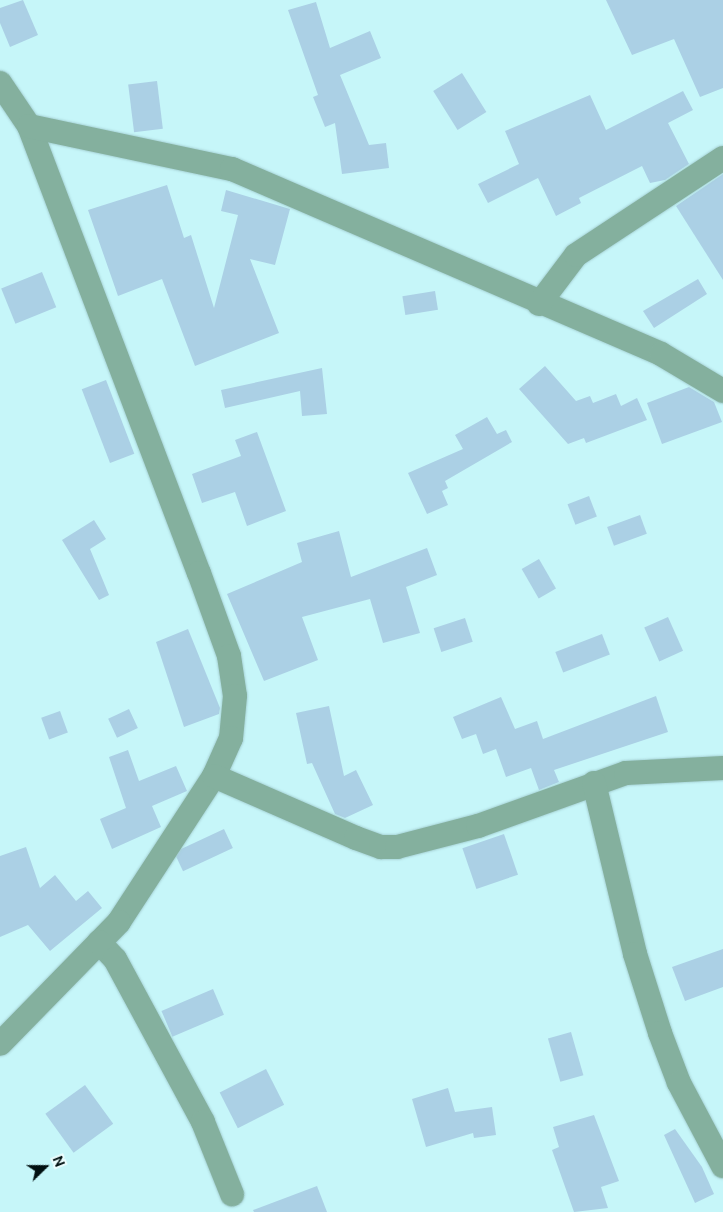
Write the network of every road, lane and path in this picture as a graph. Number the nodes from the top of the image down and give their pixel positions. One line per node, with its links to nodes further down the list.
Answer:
1 (0, 83): 2 (street)
2 (30, 126): 4 (street); 7 (street)
3 (723, 158): 4 (street)
4 (539, 304): 5 (street)
5 (723, 391)
6 (723, 768): 8 (street)
7 (214, 776): 8 (street); 9 (street)
8 (594, 783): 11 (street)
9 (99, 942): 10 (street); 12 (street)
10 (0, 1044)
11 (723, 1166)
12 (232, 1194)

